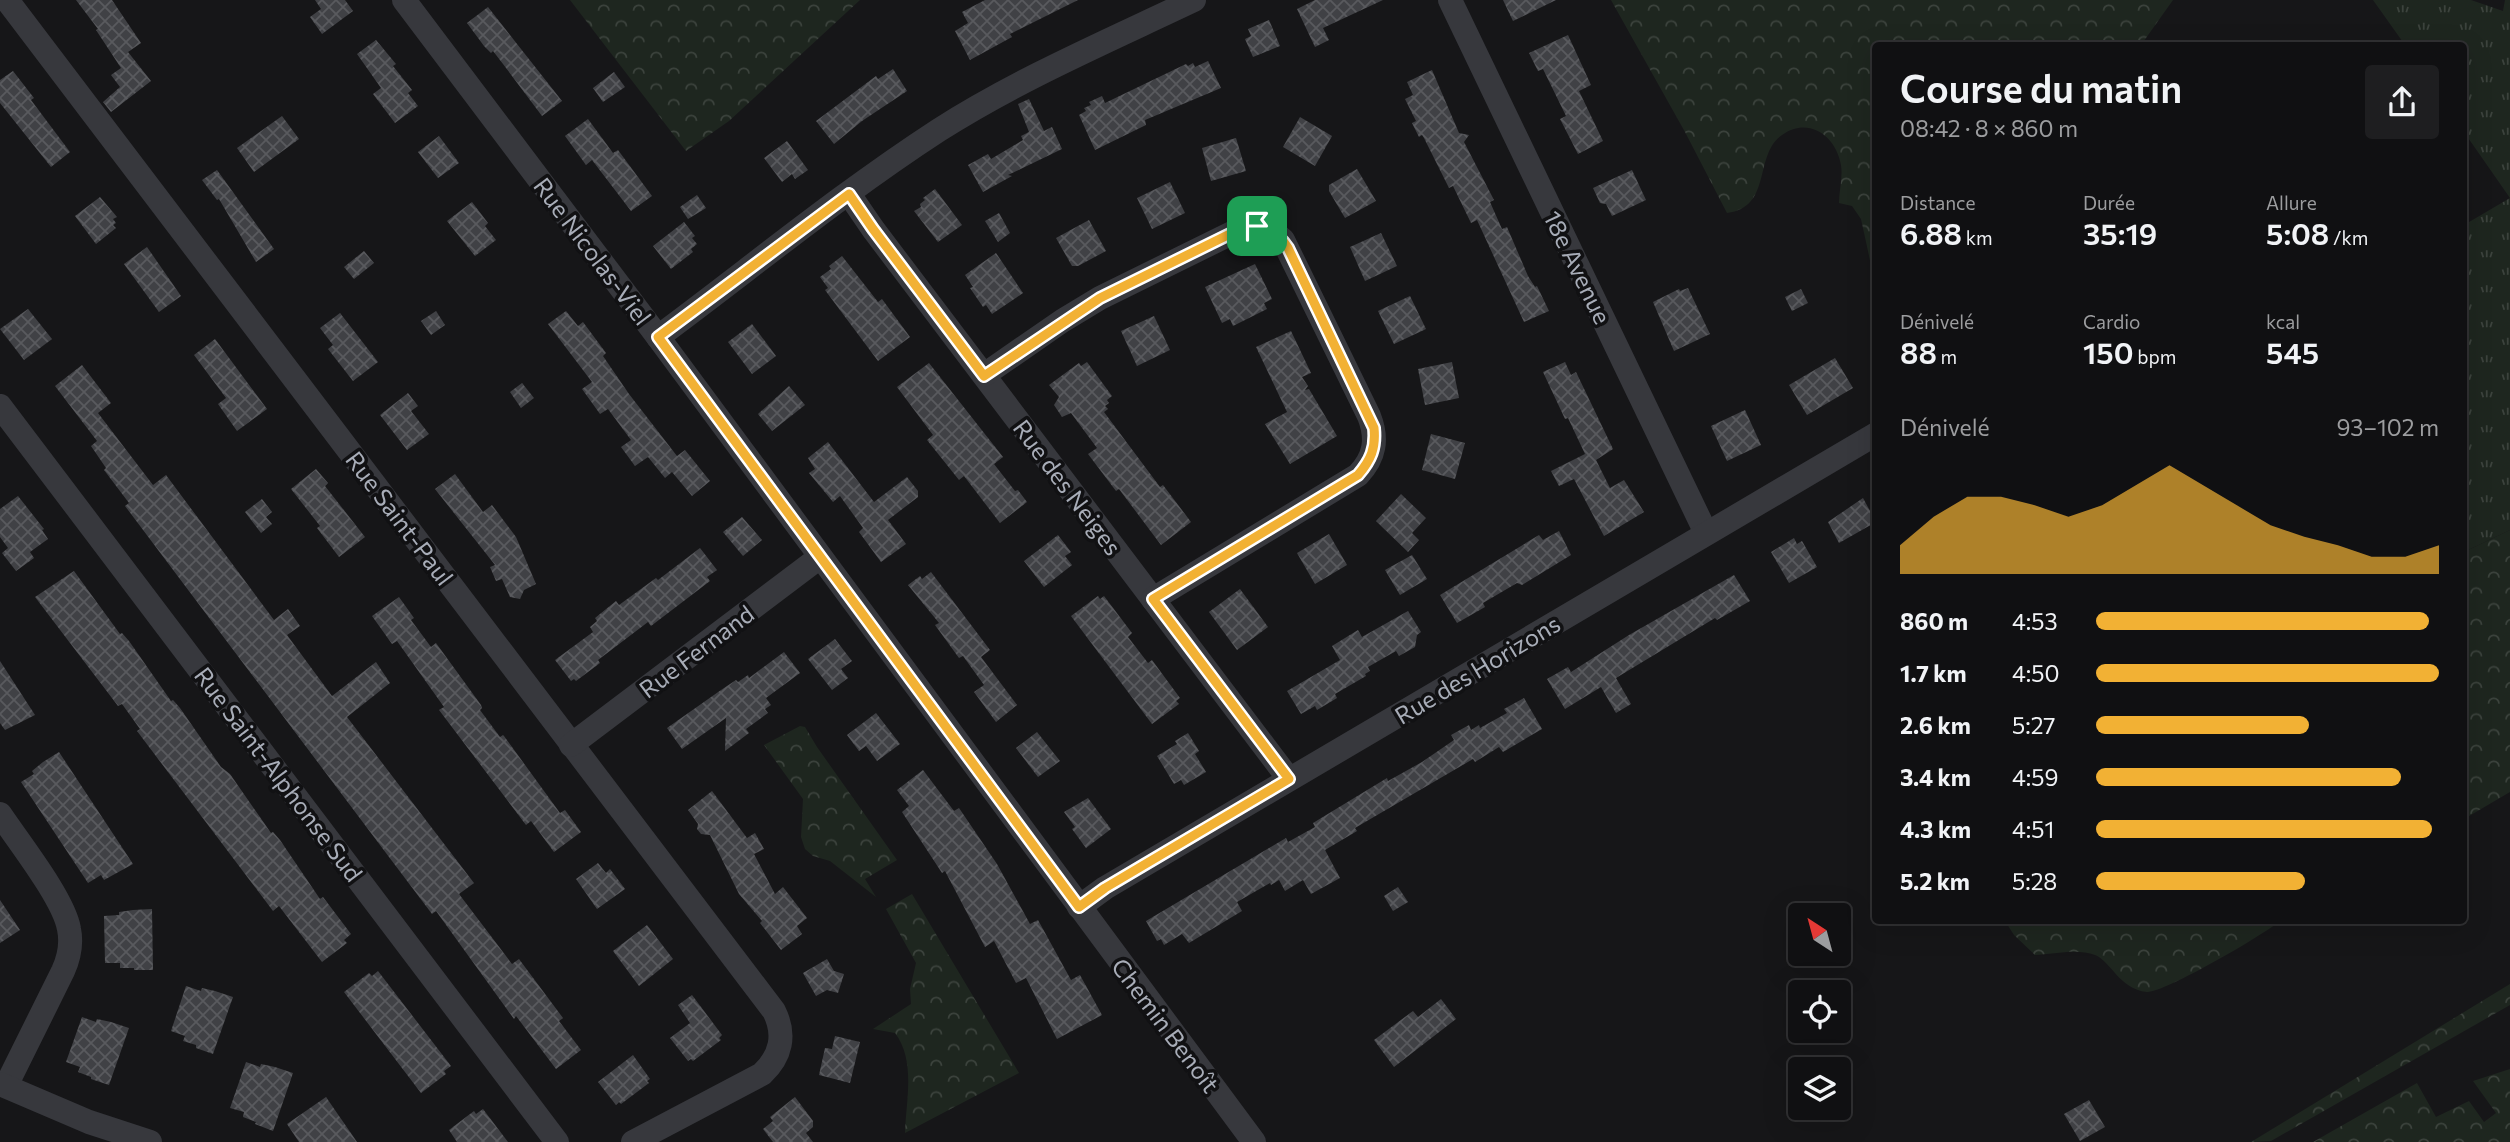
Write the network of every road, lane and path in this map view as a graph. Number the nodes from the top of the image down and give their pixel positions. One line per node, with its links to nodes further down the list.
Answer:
1 (7, 0): 13 (street, Rue Saint-Paul)
2 (404, 0): 6 (street, Rue Nicolas-Viel)
3 (1194, 0): 5 (street)
4 (1450, 0): 10 (street, 18e Avenue)
5 (849, 194): 6 (street); 7 (street, Rue des Neiges)
6 (658, 337): 11 (street, Rue Nicolas-Viel)
7 (984, 376): 12 (street, Rue des Neiges); 12 (street)
8 (0, 406): 19 (street, Rue Saint-Alphonse Sud)
9 (1872, 435): 10 (street, Rue des Horizons)
10 (1706, 533): 14 (street, Rue des Horizons)
11 (820, 557): 13 (street, Rue Fernand); 16 (street, Rue Nicolas-Viel)
12 (1153, 599): 14 (street, Rue des Neiges)
13 (571, 745): 20 (street, Rue Saint-Paul)
14 (1289, 779): 16 (street, Rue des Horizons)
15 (0, 814): 17 (street)
16 (1079, 907): 21 (street, Chemin Benoît)
17 (3, 1085): 18 (street)
18 (150, 1142)
19 (557, 1142)
20 (633, 1142)
21 (1254, 1142)

